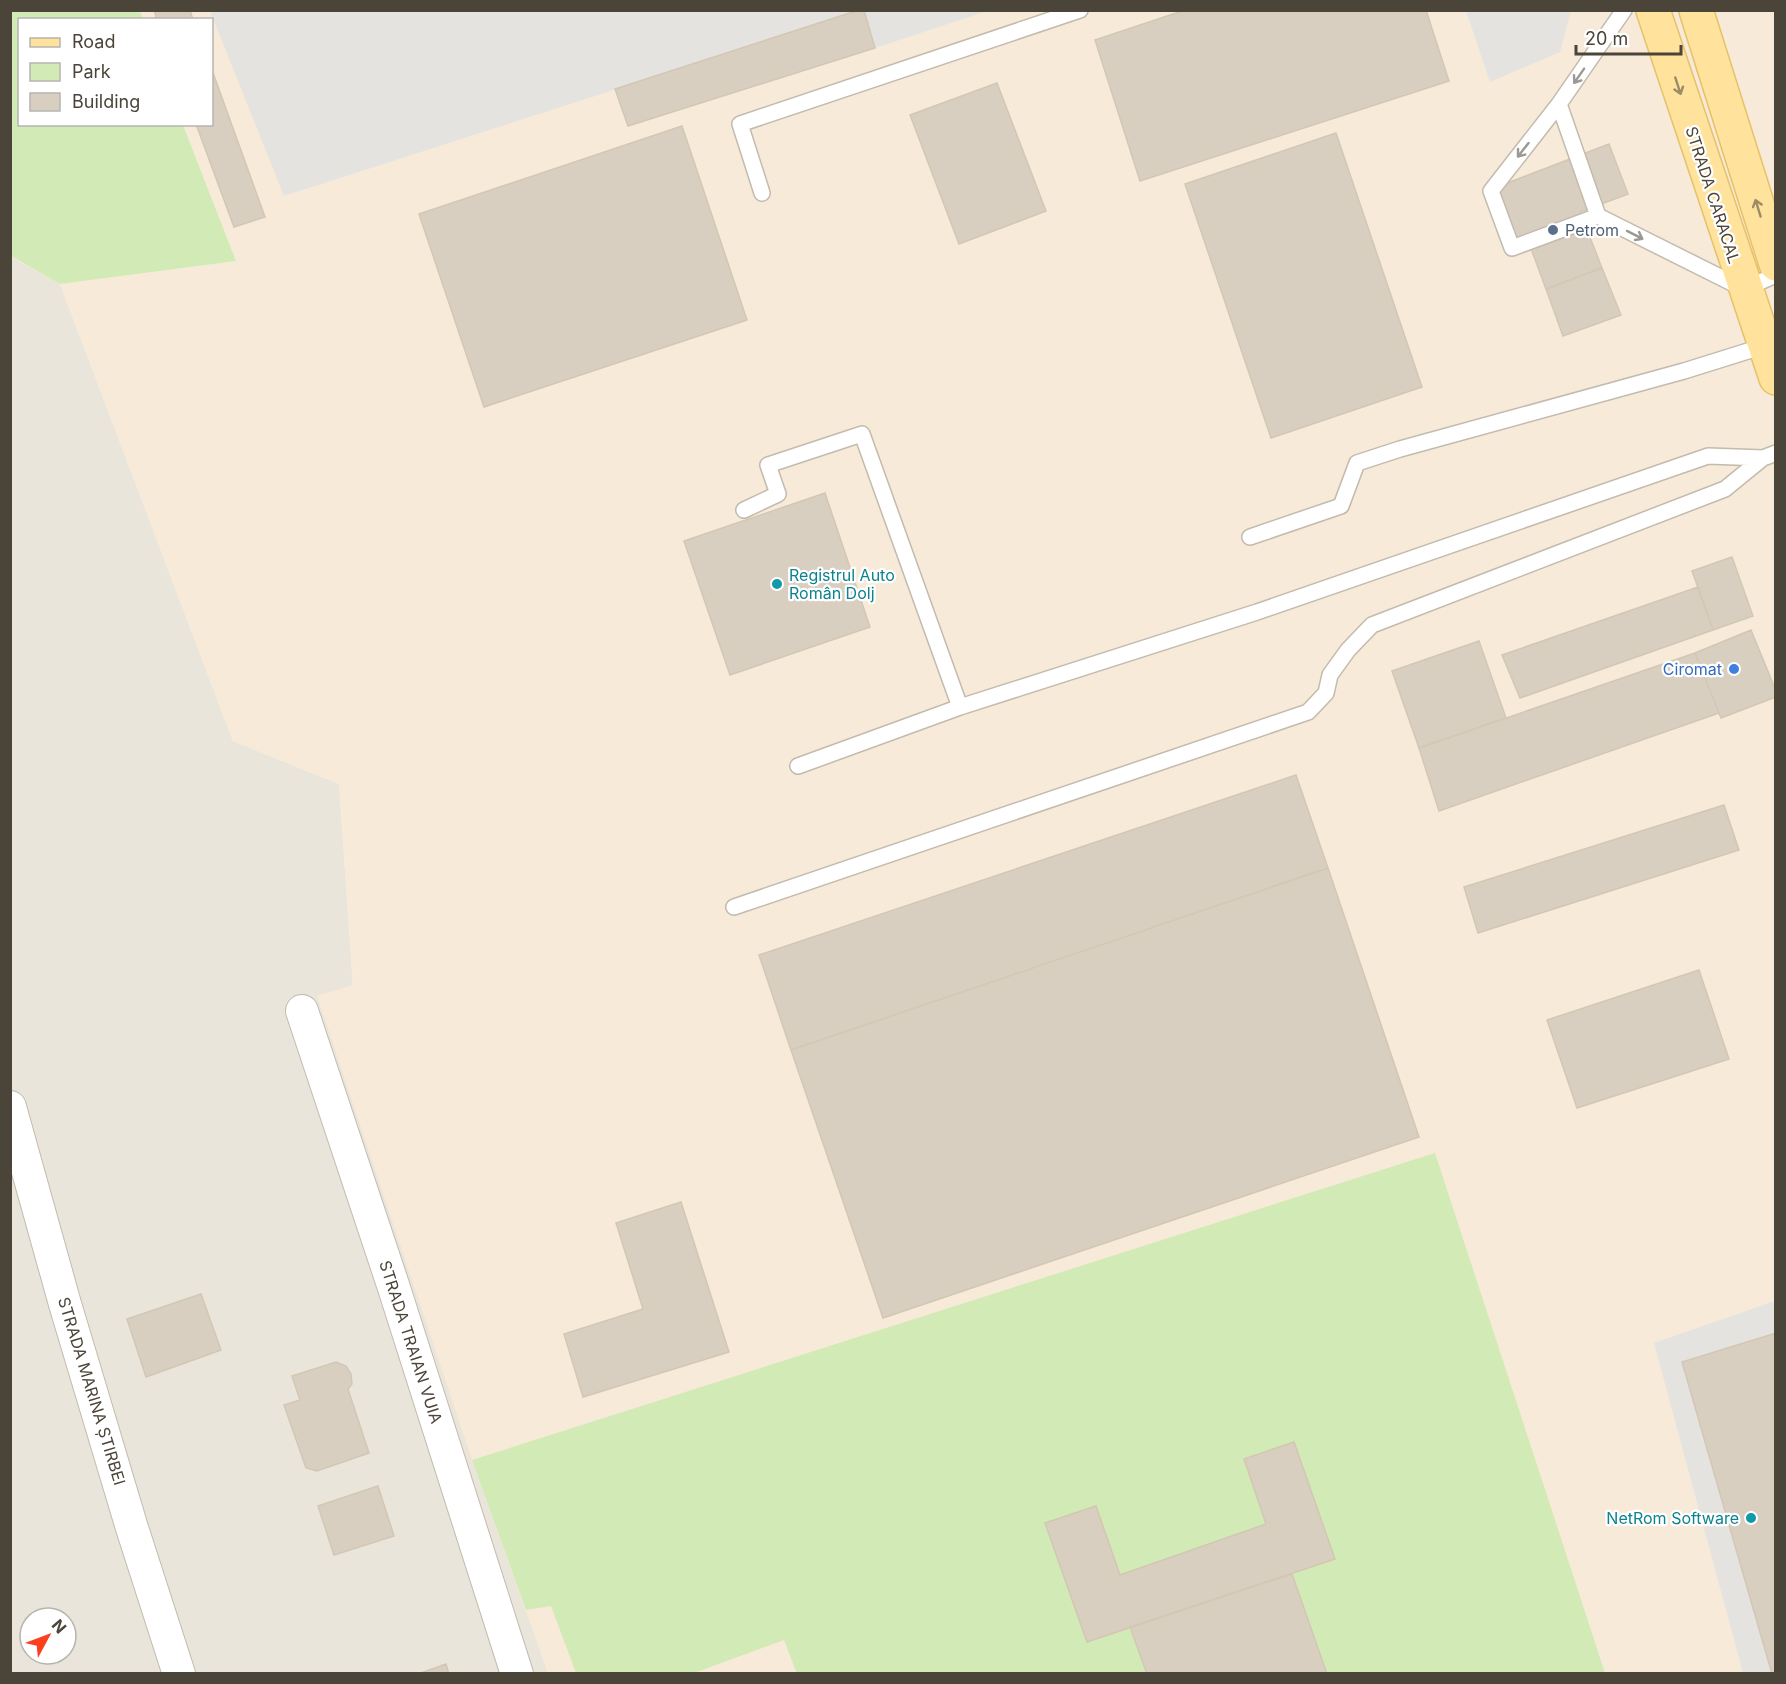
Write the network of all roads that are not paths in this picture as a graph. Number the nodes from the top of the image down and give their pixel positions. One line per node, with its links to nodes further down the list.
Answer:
1 (1080, 10): 6 (lane)
2 (1624, 10): 5 (lane, one-way to 5)
3 (1653, 10): 10 (main road, STRADA CARACAL, one-way to 10)
4 (1696, 10): 8 (main road, one-way to 4)
5 (1559, 104): 7 (lane); 7 (lane, one-way to 7)
6 (762, 193)
7 (1598, 216): 10 (lane, one-way to 10)
8 (1776, 264)
9 (1776, 275): 10 (lane)
10 (1744, 290): 11 (main road, STRADA CARACAL)
11 (1764, 346): 12 (main road, STRADA CARACAL); 15 (lane)
12 (1776, 378)
13 (1769, 455): 16 (lane); 18 (lane)
14 (744, 510): 16 (lane)
15 (1250, 537)
16 (960, 707): 17 (lane)
17 (798, 766)
18 (734, 907)
19 (302, 1011): 22 (street, STRADA TRAIAN VUIA)
20 (10, 1107): 21 (street, STRADA MARINA ȘTIRBEI)
21 (179, 1674)
22 (517, 1674)

